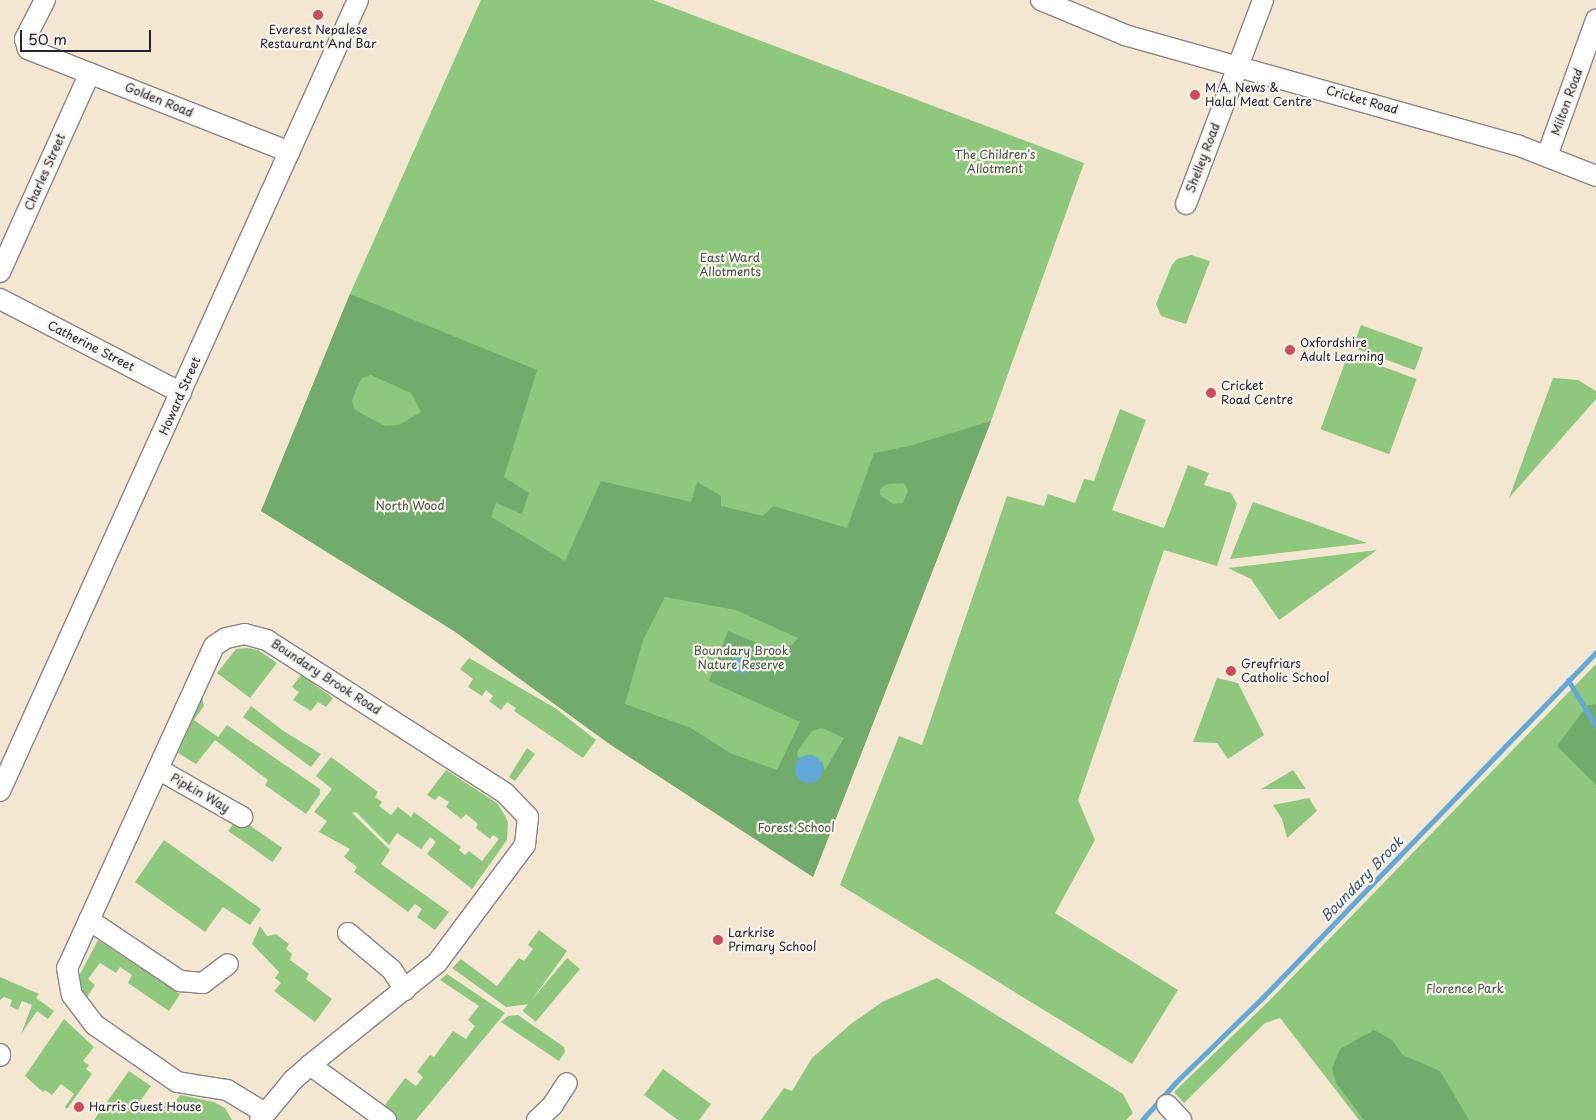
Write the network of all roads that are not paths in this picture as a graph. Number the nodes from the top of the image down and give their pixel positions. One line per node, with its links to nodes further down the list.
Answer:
1 (45, 0): 7 (street, Golden Road)
2 (358, 0): 8 (street, Howard Street)
3 (1041, 0): 6 (street, Cricket Road)
4 (1263, 0): 6 (street, Shelley Road)
5 (1596, 20): 9 (street, Milton Road)
6 (1238, 66): 9 (street, Cricket Road); 11 (street, Shelley Road)
7 (90, 73): 8 (street, Golden Road); 12 (street, Charles Street)
8 (289, 152): 14 (street, Howard Street)
9 (1547, 156): 10 (street, Cricket Road)
10 (1596, 176)
11 (1186, 204)
12 (0, 272)
13 (0, 299): 14 (street, Catherine Street)
14 (181, 393): 16 (street, Howard Street)
15 (158, 769): 17 (street, Pipkin Way); 18 (street, Boundary Brook Road); 21 (street, Boundary Brook Road)
16 (0, 791)
17 (242, 817)
18 (89, 920): 20 (street); 25 (street, Boundary Brook Road)
19 (348, 932): 21 (street)
20 (228, 964)
21 (405, 990): 22 (street, Boundary Brook Road)
22 (310, 1065): 25 (street, Boundary Brook Road); 26 (street)
23 (567, 1084): 27 (street)
24 (1166, 1105): 28 (street)
25 (263, 1117)
26 (386, 1120)
27 (537, 1120)
28 (1181, 1120)

